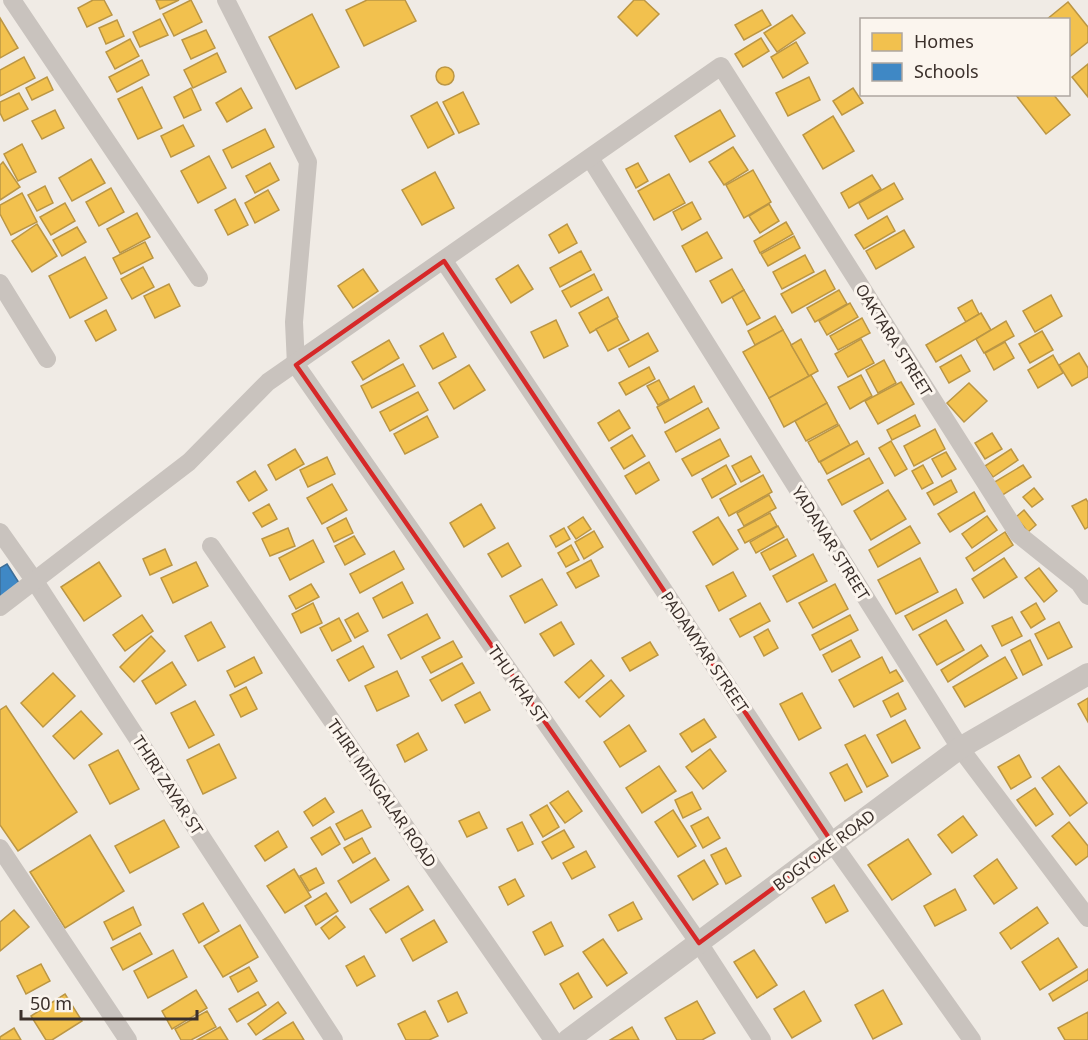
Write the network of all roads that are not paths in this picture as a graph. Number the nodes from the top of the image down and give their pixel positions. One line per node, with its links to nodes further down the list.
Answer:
1 (12, 0): 5 (street)
2 (226, 0): 8 (street)
3 (590, 158): 4 (street); 12 (street, OAKTARA STREET); 15 (street, YADANAR STREET)
4 (444, 261): 8 (street); 16 (street, PADAMYAR STREET)
5 (199, 278)
6 (0, 283): 7 (street)
7 (47, 359)
8 (296, 364): 11 (street); 19 (street, THU KHA ST)
9 (0, 532): 11 (street, THIRI ZAYAR ST)
10 (211, 546): 22 (street, THIRI MINGALAR ROAD)
11 (34, 580): 13 (street); 21 (street, THIRI ZAYAR ST)
12 (1088, 596)
13 (0, 607)
14 (1088, 674): 15 (street, BOGYOKE ROAD)
15 (960, 748): 16 (street, BOGYOKE ROAD); 18 (street, YADANAR STREET)
16 (833, 844): 19 (street, BOGYOKE ROAD); 25 (street, PADAMYAR STREET)
17 (0, 848): 20 (street)
18 (1088, 918)
19 (699, 943): 23 (street, BOGYOKE ROAD); 24 (street, THU KHA ST)
20 (128, 1040)
21 (334, 1040)
22 (553, 1040)
23 (568, 1040)
24 (762, 1040)
25 (972, 1040)

